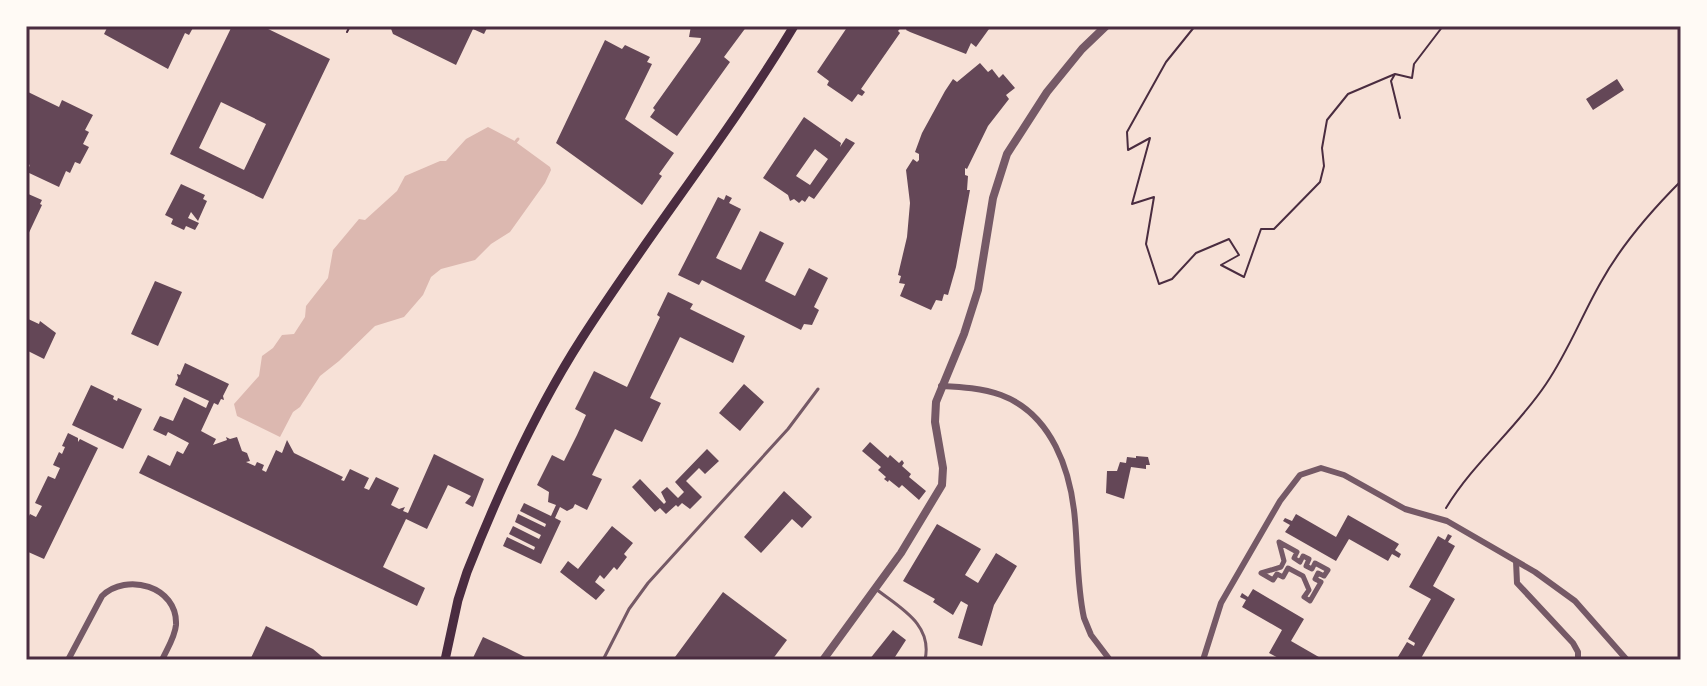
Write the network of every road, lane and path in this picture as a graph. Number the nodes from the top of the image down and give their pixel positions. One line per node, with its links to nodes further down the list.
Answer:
1 (350, 26): 6 (path)
2 (794, 26): 18 (main road)
3 (1106, 26): 10 (street)
4 (1195, 26): 7 (path)
5 (1443, 26): 7 (path)
6 (347, 32)
7 (1395, 74): 8 (path)
8 (1400, 118)
9 (1681, 181): 12 (path)
10 (941, 386): 15 (street); 22 (street)
11 (818, 389): 19 (lane)
12 (1446, 508)
13 (1279, 542): 13 (street)
14 (1516, 561): 23 (street); 24 (street); 25 (street)
15 (876, 589): 20 (street); 21 (lane)
16 (68, 660): 17 (street)
17 (162, 660)
18 (445, 660)
19 (603, 660)
20 (823, 660)
21 (925, 660)
22 (1110, 660)
23 (1203, 660)
24 (1578, 660)
25 (1627, 660)

